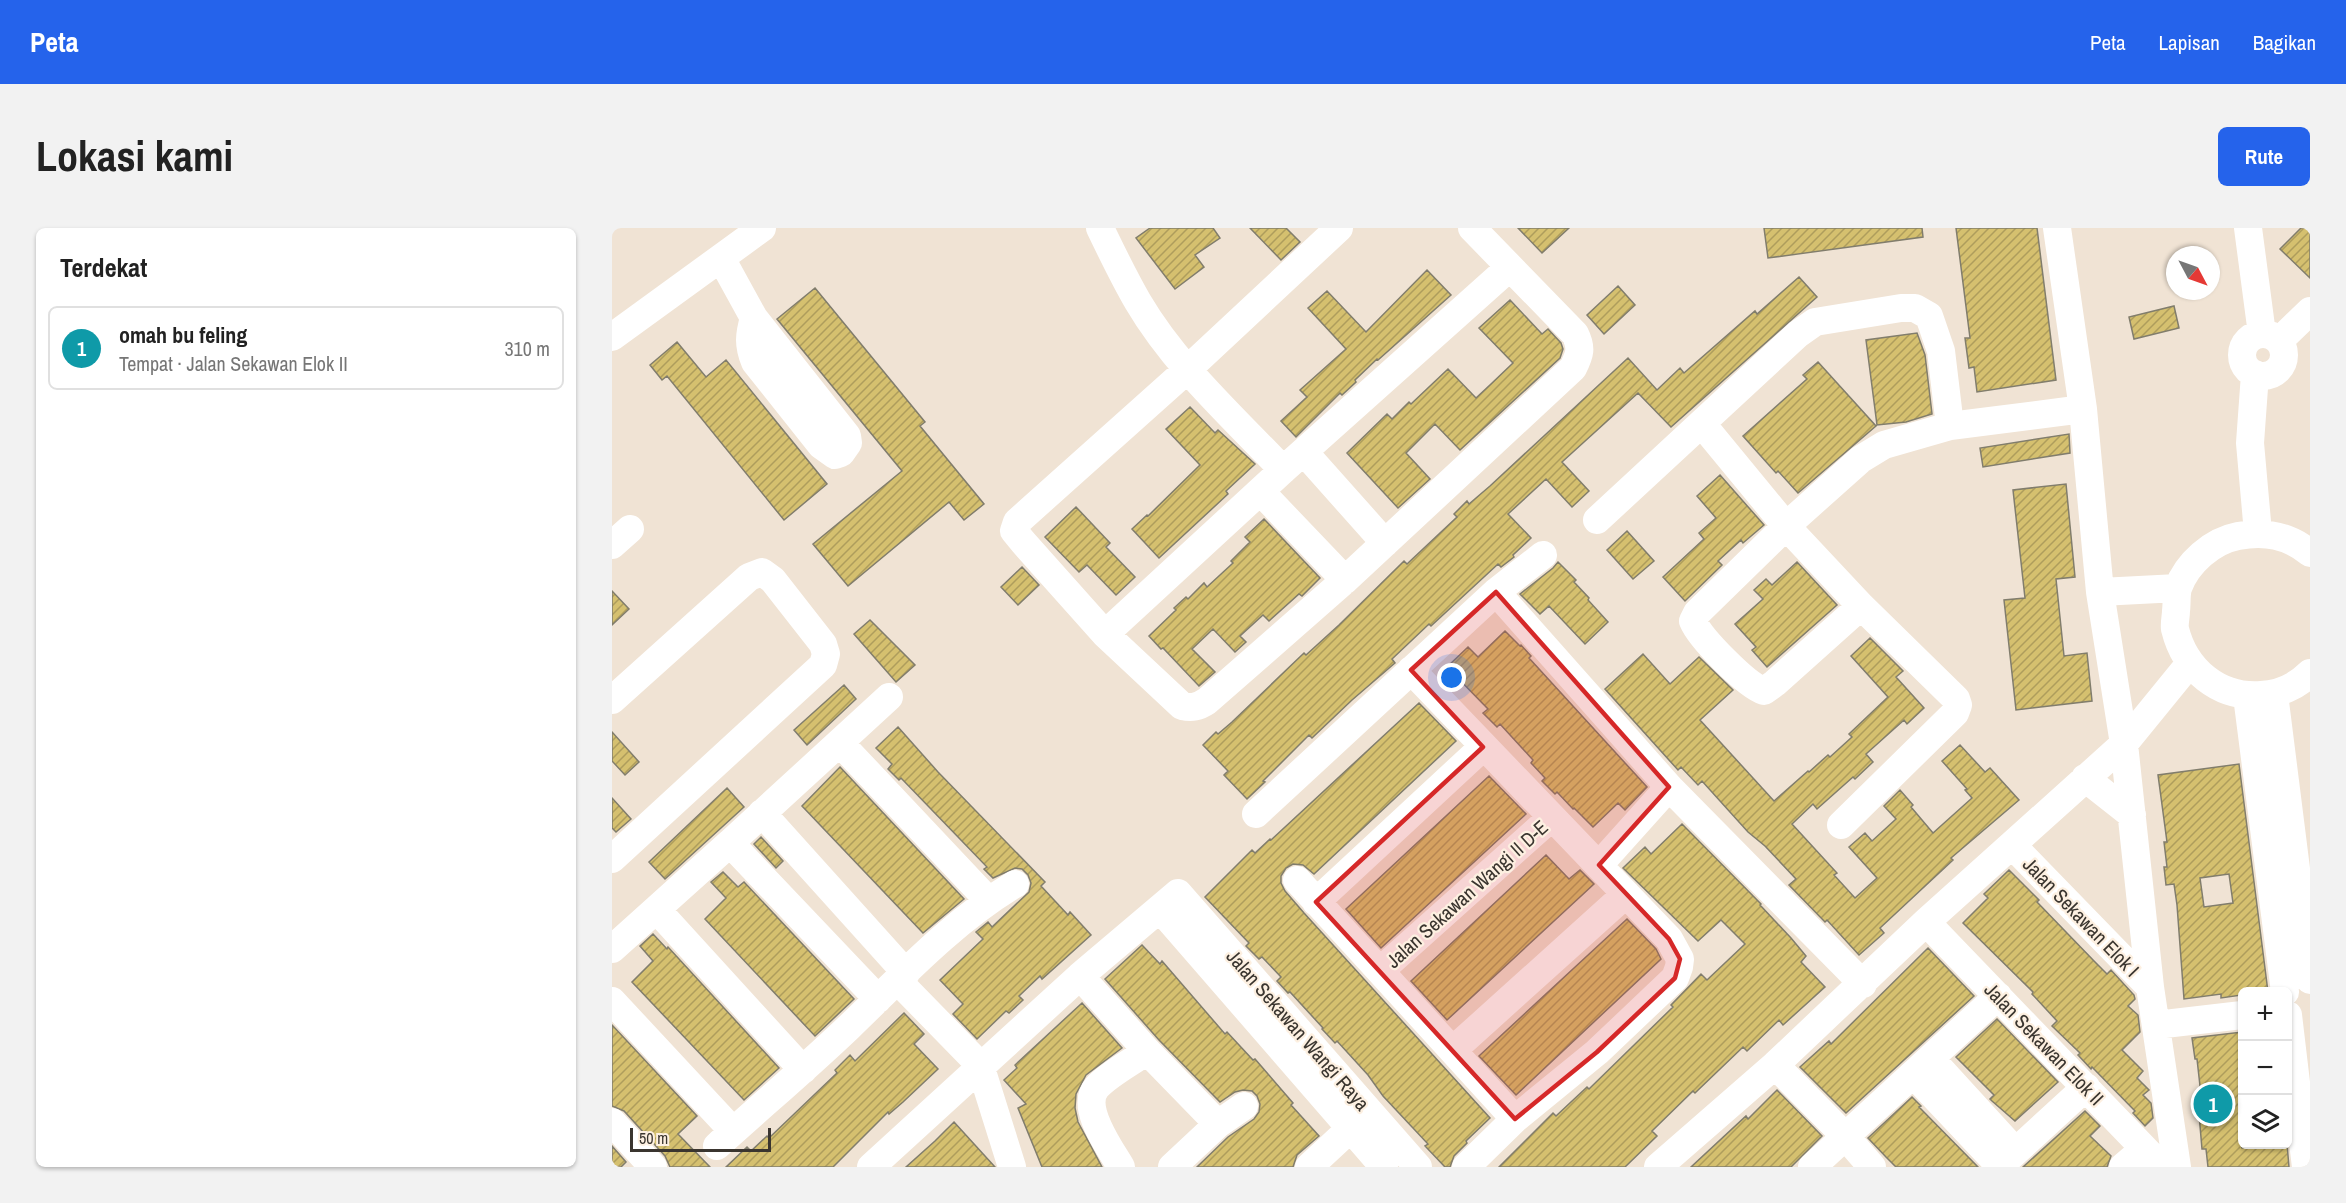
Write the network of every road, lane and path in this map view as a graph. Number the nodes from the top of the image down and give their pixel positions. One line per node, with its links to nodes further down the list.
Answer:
1 (762, 228): 7 (street)
2 (1100, 228): 13 (street)
3 (1338, 228): 13 (street)
4 (1472, 228): 8 (street)
5 (2057, 228): 14 (street)
6 (2248, 228): 12 (street)
7 (721, 258): 10 (street); 11 (street)
8 (1510, 267): 17 (street); 22 (street)
9 (2310, 311): 12 (street)
10 (754, 318)
11 (612, 337)
12 (2270, 338): 21 (street)
13 (1188, 369): 17 (street); 30 (street)
14 (2083, 409): 16 (street); 28 (street)
15 (1702, 424): 16 (street); 19 (street); 20 (street)
16 (1950, 426): 20 (street)
17 (1293, 461): 18 (street); 22 (street)
18 (1261, 492): 25 (street); 30 (street)
19 (1597, 520)
20 (1786, 526): 29 (street); 29 (street)
21 (2258, 532): 23 (street); 26 (street)
22 (1385, 543): 25 (street)
23 (2307, 546)
24 (1543, 555): 27 (street)
25 (1345, 580): 30 (street)
26 (2178, 588): 28 (street); 31 (street)
27 (1496, 592): 32 (street); 41 (street)
28 (2100, 592): 38 (street)
29 (1861, 606): 46 (street)
30 (1105, 634)
31 (2190, 663): 34 (street); 38 (street)
32 (1411, 670): 39 (street); 43 (street)
33 (2310, 673): 34 (street)
34 (2260, 695): 62 (street); 66 (street)
35 (888, 697): 37 (street)
36 (612, 700): 49 (street)
37 (840, 743): 42 (street); 54 (street)
38 (2124, 744): 40 (street); 44 (street)
39 (1483, 747): 45 (street); 56 (street)
40 (2085, 778): 44 (street); 48 (street)
41 (1669, 787): 50 (street); 64 (street)
42 (762, 813): 47 (street); 63 (street)
43 (1256, 814)
44 (2132, 815): 65 (street)
45 (1552, 817): 50 (street); 60 (street, Jalan Sekawan Wangi II D-E)
46 (1841, 825)
47 (730, 843): 57 (street); 63 (street)
48 (2013, 846): 58 (street); 65 (street, Jalan Sekawan Elok I)
49 (612, 860)
50 (1599, 865): 53 (street)
51 (1297, 880): 56 (street)
52 (1015, 884): 54 (street)
53 (1626, 894): 72 (street); 80 (street)
54 (988, 900): 63 (street)
55 (1169, 901): 61 (street); 83 (street, Jalan Sekawan Wangi Raya); 94 (street, Jalan Sekawan Wangi Raya)
56 (1316, 902): 60 (street)
57 (657, 910): 59 (street); 77 (street)
58 (1926, 922): 64 (street); 67 (street, Jalan Sekawan Elok II)
59 (612, 949)
60 (1381, 970): 72 (street)
61 (1080, 976): 73 (street); 74 (street)
62 (2310, 980)
63 (894, 984): 74 (street); 77 (street)
64 (1863, 984): 75 (street)
65 (2150, 987): 70 (street)
66 (2285, 987)
67 (1998, 996): 76 (street); 78 (street, Jalan Sekawan Elok II)
68 (612, 1001): 77 (street)
69 (2238, 1015): 70 (street)
70 (2156, 1024): 98 (street)
71 (2291, 1041): 99 (street)
72 (1453, 1050): 80 (street)
73 (1146, 1051): 82 (street); 90 (street)
74 (980, 1065): 88 (street); 89 (street)
75 (1775, 1065): 84 (street); 96 (street)
76 (1922, 1067): 84 (street); 85 (street)
77 (803, 1071)
78 (2086, 1087): 85 (street); 86 (street, Jalan Sekawan Elok II)
79 (1244, 1106): 82 (street)
80 (1515, 1119): 95 (street)
81 (612, 1122): 87 (street)
82 (1218, 1124): 91 (street)
83 (1351, 1128): 92 (street); 93 (street, Jalan Sekawan Wangi Raya)
84 (1854, 1156): 97 (street)
85 (2004, 1161)
86 (2143, 1161)
87 (648, 1165)
88 (871, 1167)
89 (1012, 1167)
90 (1121, 1167)
91 (1172, 1167)
92 (1309, 1167)
93 (1384, 1167)
94 (1418, 1167)
95 (1466, 1167)
96 (1658, 1167)
97 (1812, 1167)
98 (2177, 1167)
99 (2306, 1167)

